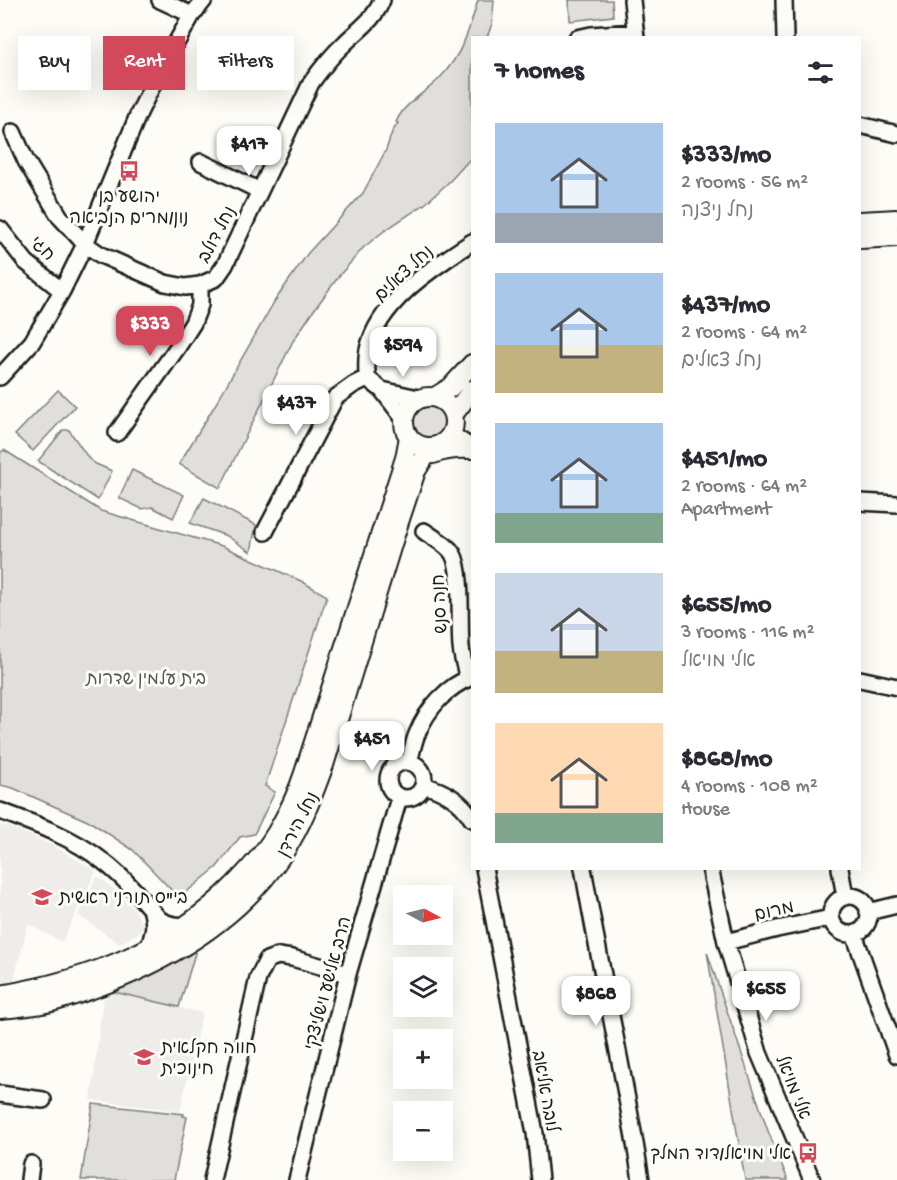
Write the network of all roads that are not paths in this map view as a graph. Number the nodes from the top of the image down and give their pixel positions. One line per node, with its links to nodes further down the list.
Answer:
1 (159, 0): 6 (street)
2 (204, 0): 6 (street)
3 (382, 0): 14 (street, נחל דולב)
4 (632, 0): 7 (street)
5 (784, 0): 9 (street)
6 (192, 15): 21 (street)
7 (635, 35): 8 (street)
8 (586, 36)
9 (785, 36)
10 (861, 125): 12 (street)
11 (13, 132): 21 (street, נחל דולב)
12 (897, 134)
13 (201, 162): 14 (street)
14 (260, 191): 22 (street, נחל דולב)
15 (897, 219): 16 (main road)
16 (861, 221)
17 (0, 229): 23 (street, חגי)
18 (897, 237): 19 (main road)
19 (861, 239)
20 (471, 243): 26 (street, נחל צאלים)
21 (85, 244): 22 (street, נחל דולב); 23 (street)
22 (200, 285): 32 (street)
23 (62, 291): 25 (street)
24 (471, 365): 29 (main road)
25 (3, 368)
26 (367, 378): 27 (street); 40 (street)
27 (382, 390): 29 (street); 31 (street)
28 (471, 391): 30 (main road)
29 (426, 398): 30 (main road); 31 (main road)
30 (455, 412): 33 (main road); 34 (main road)
31 (406, 428): 37 (main road); 59 (main road, נחל הירדן)
32 (117, 433)
33 (451, 435): 35 (street); 37 (main road)
34 (471, 447)
35 (471, 447)
36 (471, 448): 37 (main road)
37 (428, 452): 65 (main road, נחל הירדן)
38 (861, 502): 39 (street)
39 (897, 504)
40 (265, 531)
41 (427, 539): 42 (street, חנה סנש)
42 (470, 678): 45 (street)
43 (861, 679): 44 (street)
44 (897, 687)
45 (409, 762): 46 (street); 47 (street)
46 (423, 785): 47 (street); 49 (street)
47 (399, 798): 63 (street, הרב אלישע וישליצקי)
48 (0, 811): 56 (street)
49 (471, 818)
50 (484, 870): 73 (street, לובה אליאב)
51 (583, 870): 74 (street)
52 (710, 870): 61 (street, אלי מויאל)
53 (840, 870): 54 (street)
54 (845, 897): 57 (street); 58 (street)
55 (897, 905): 57 (street)
56 (152, 912): 59 (street); 62 (street)
57 (868, 912): 60 (street)
58 (831, 918): 60 (street); 61 (street, מרום)
59 (184, 926): 62 (main road, נחל הירדן)
60 (854, 934): 66 (street)
61 (726, 942): 75 (street, אלי מויאל)
62 (147, 949): 64 (main road, נחל הירדן)
63 (348, 974): 71 (street); 72 (street, הרב אלישע וישליצקי)
64 (0, 995)
65 (0, 1009)
66 (897, 1055)
67 (0, 1094): 68 (street)
68 (44, 1100)
69 (32, 1164): 70 (street)
70 (29, 1180)
71 (212, 1180)
72 (297, 1180)
73 (540, 1180)
74 (641, 1180)
75 (812, 1180)

